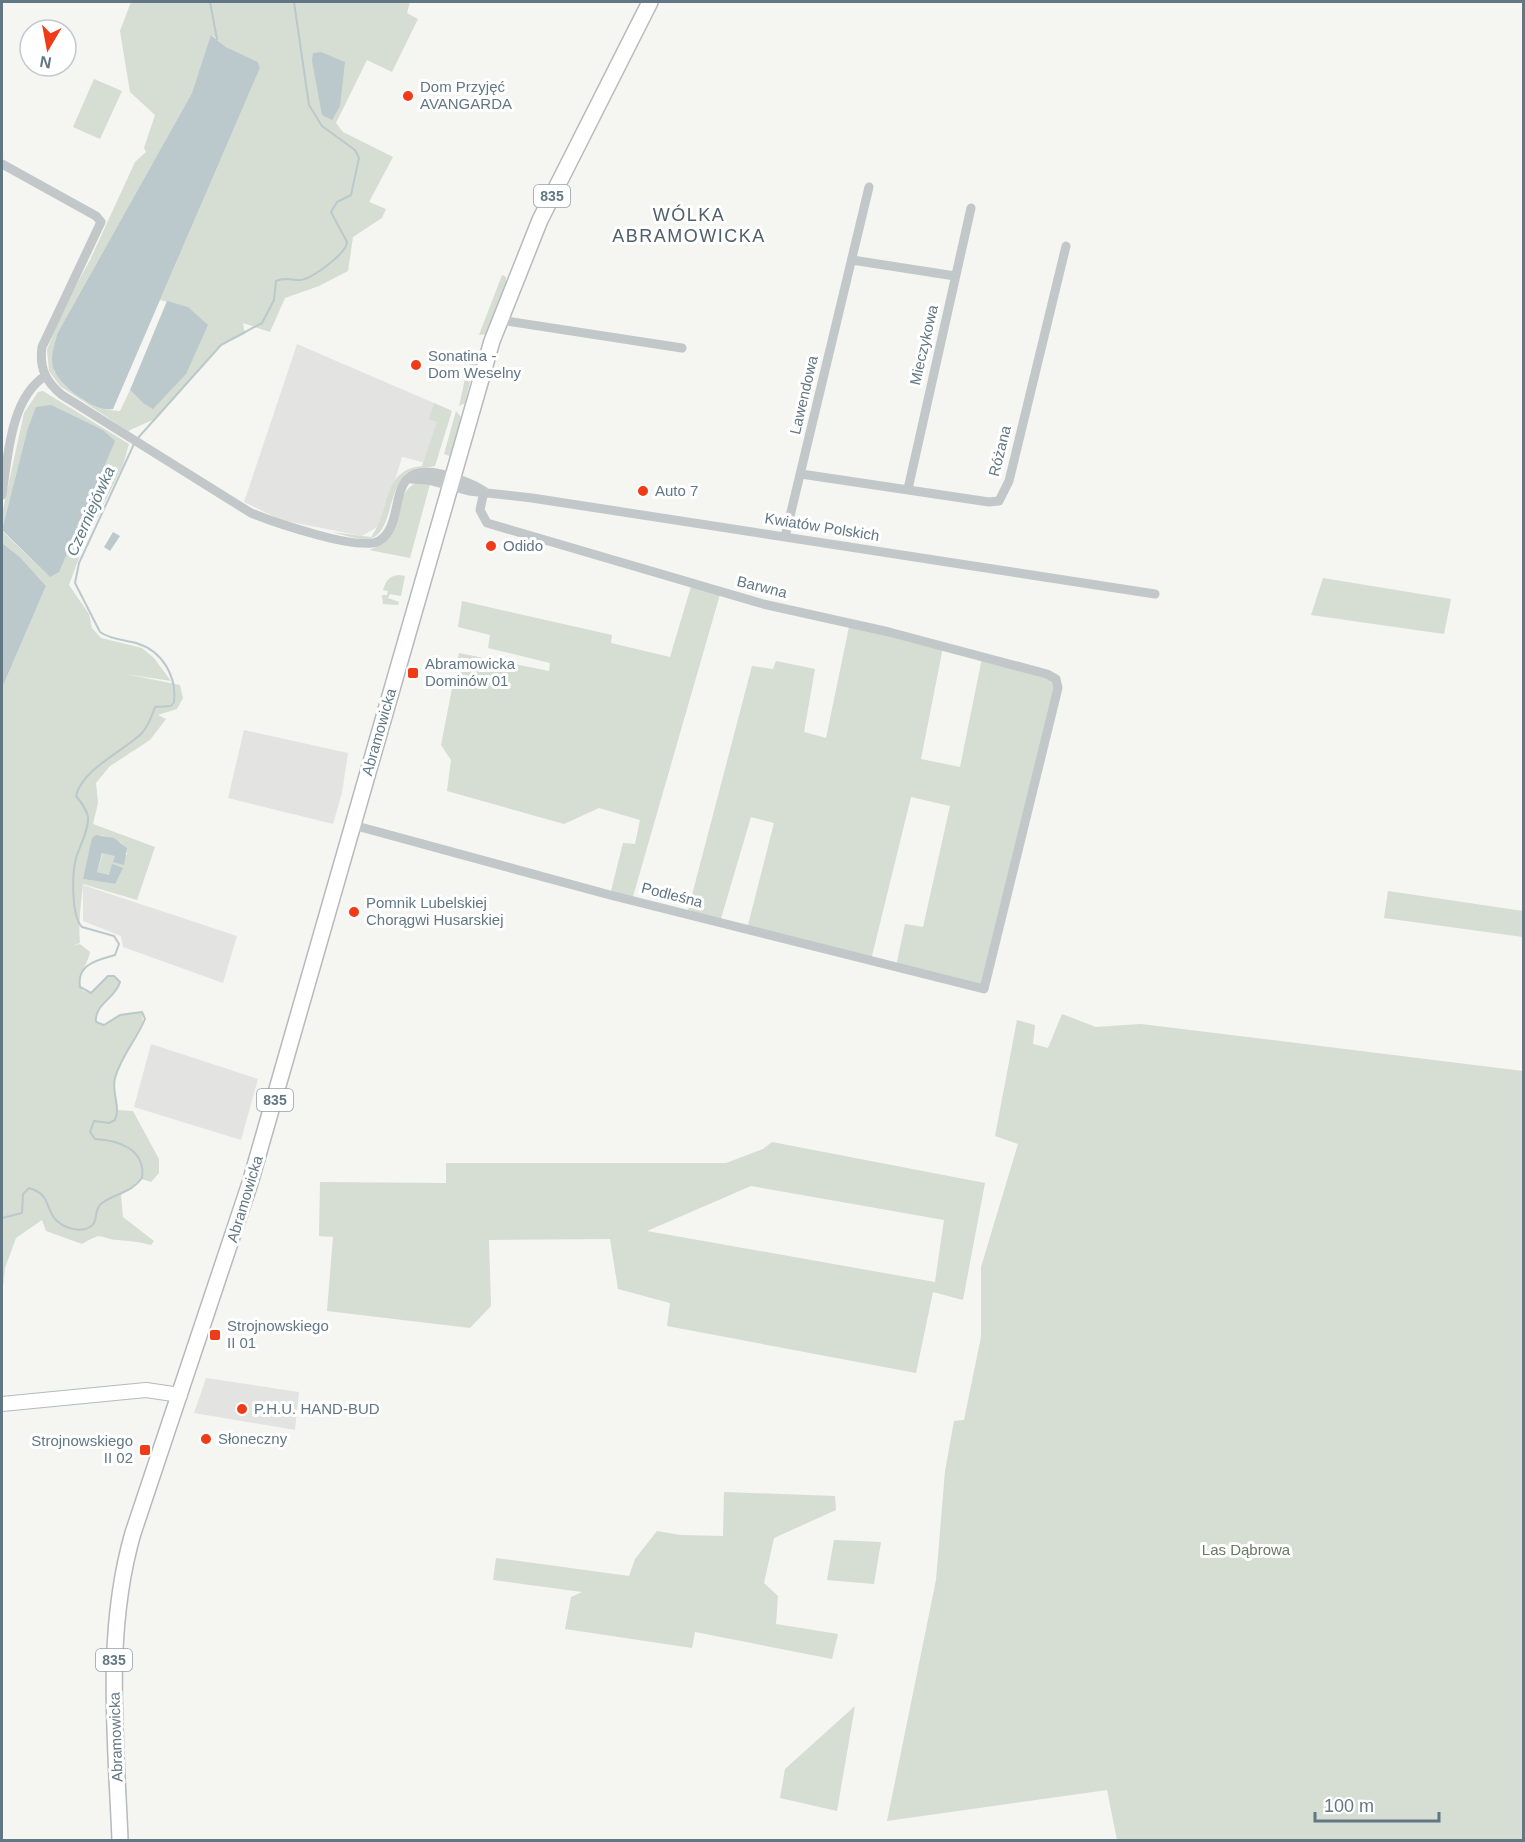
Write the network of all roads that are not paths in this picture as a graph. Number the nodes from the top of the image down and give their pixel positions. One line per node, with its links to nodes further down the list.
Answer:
1 (650, 2): 8 (main road, 835)
2 (2, 164): 10 (street)
3 (869, 188): 6 (street, Lawendowa)
4 (971, 208): 7 (street, Mieczykowa)
5 (1066, 246): 14 (street, Różana)
6 (852, 260): 7 (street); 12 (street, Lawendowa)
7 (955, 276): 14 (street, Mieczykowa)
8 (500, 320): 9 (street); 13 (main road, 835)
9 (682, 348)
10 (45, 376): 11 (street); 13 (street, Kwiatów Polskich)
11 (4, 466): 16 (street)
12 (801, 474): 14 (street, Różana); 17 (street, Lawendowa)
13 (451, 481): 15 (street, Kwiatów Polskich); 19 (main road, Abramowicka / 835)
14 (908, 489)
15 (483, 491): 17 (street, Kwiatów Polskich); 20 (street, Barwna)
16 (2, 495)
17 (785, 537): 18 (street, Kwiatów Polskich)
18 (1155, 594)
19 (353, 825): 20 (street, Podleśna); 21 (main road, Abramowicka / 835)
20 (984, 989)
21 (180, 1395): 22 (street); 23 (main road, Abramowicka / 835)
22 (2, 1404)
23 (120, 1840)

